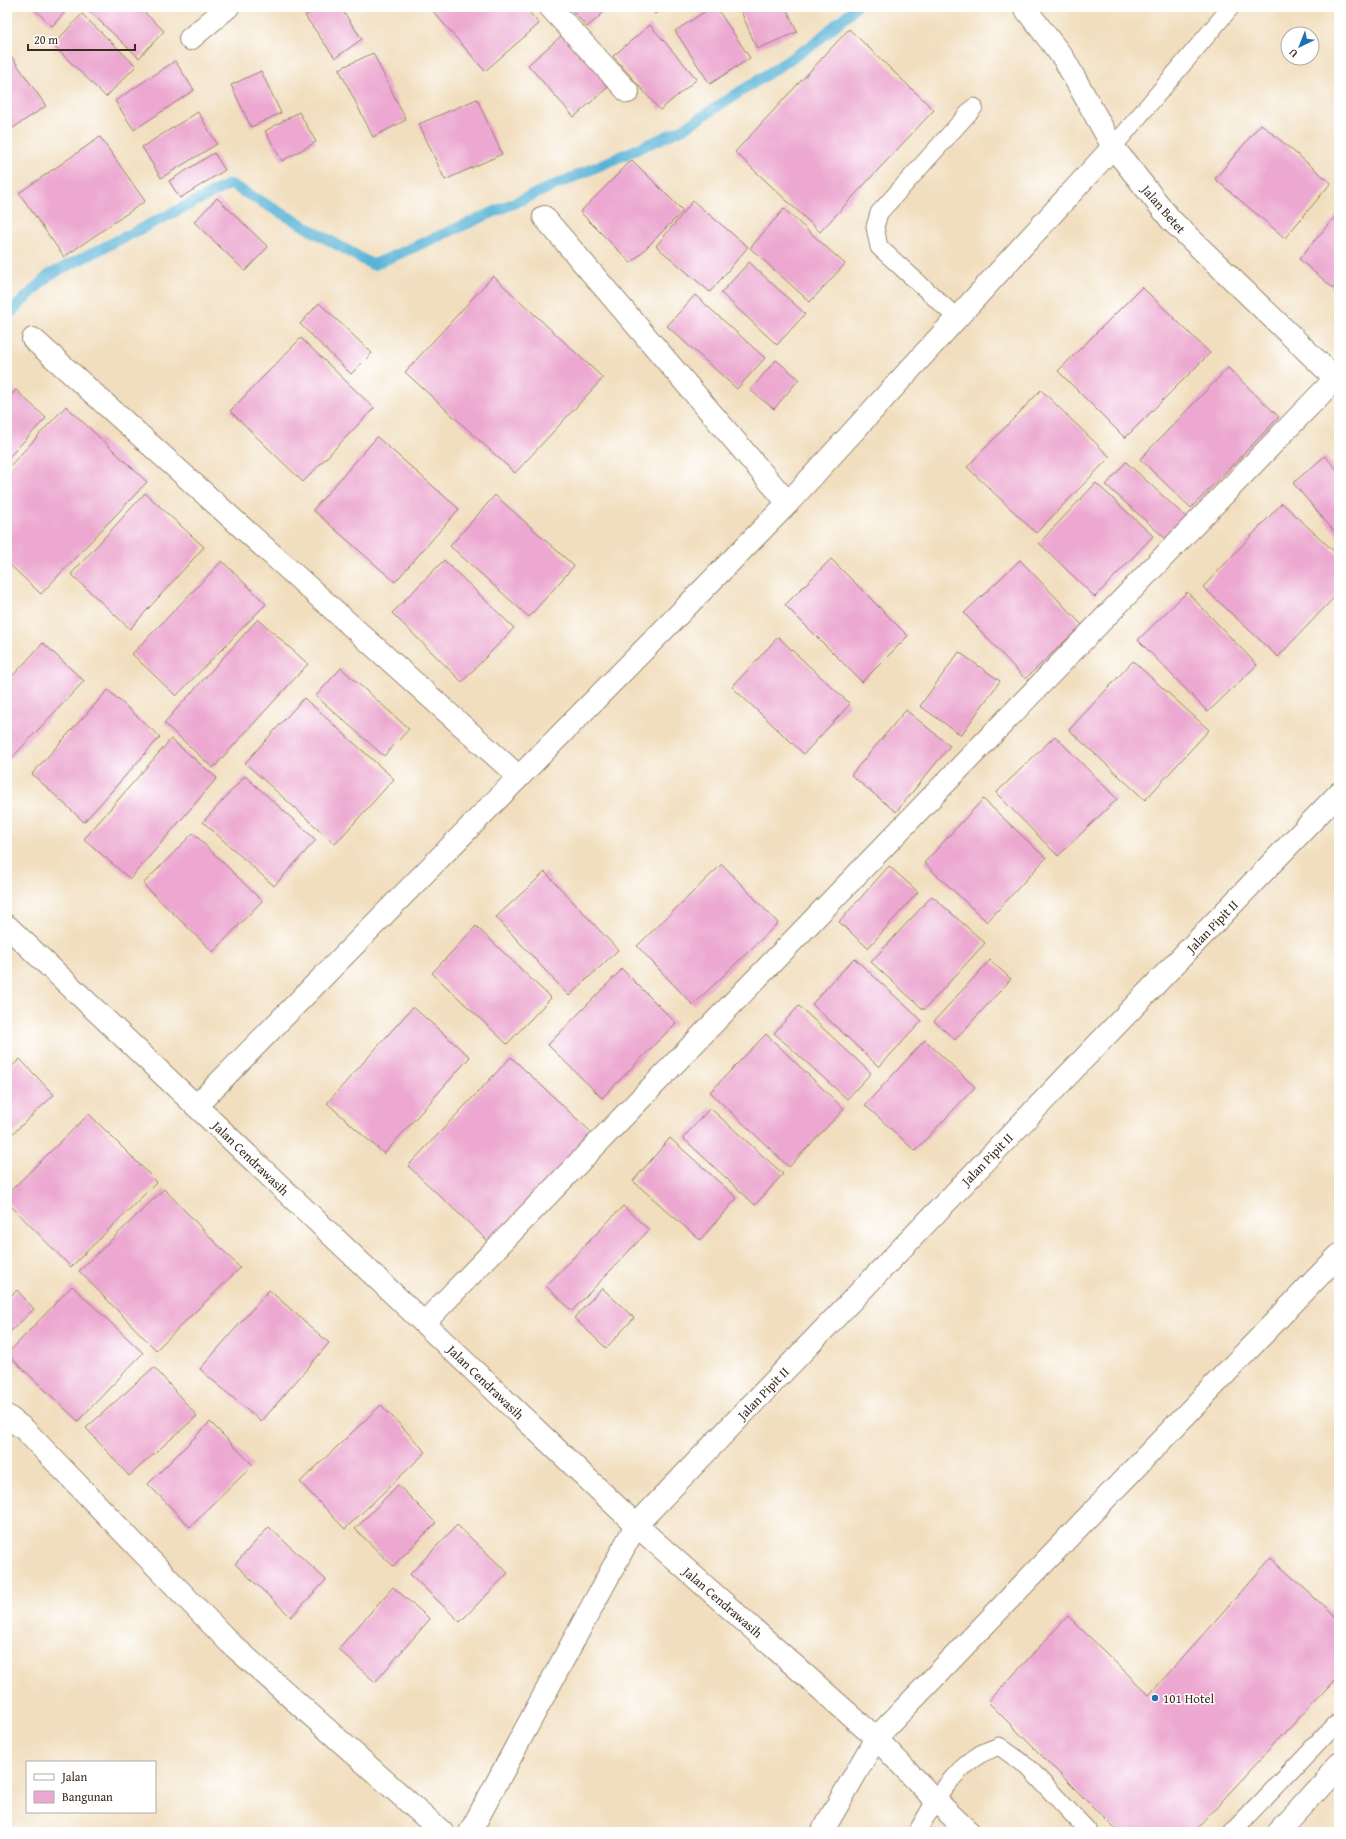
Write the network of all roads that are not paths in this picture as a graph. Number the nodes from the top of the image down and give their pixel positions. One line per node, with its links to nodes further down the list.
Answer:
1 (228, 7): 5 (street)
2 (550, 7): 6 (street)
3 (1024, 7): 8 (street, Jalan Betet)
4 (1231, 7): 8 (lane)
5 (190, 39)
6 (628, 92)
7 (974, 107): 10 (lane)
8 (1113, 147): 10 (street); 12 (street, Jalan Betet)
9 (544, 217): 13 (street)
10 (956, 318): 13 (street)
11 (33, 339): 14 (street)
12 (1338, 379): 19 (street)
13 (788, 503): 14 (street)
14 (519, 777): 17 (street)
15 (1339, 793): 21 (street, Jalan Pipit II)
16 (7, 926): 17 (street, Jalan Cendrawasih)
17 (196, 1106): 19 (street, Jalan Cendrawasih)
18 (1339, 1255): 23 (street)
19 (424, 1323): 21 (street, Jalan Cendrawasih)
20 (7, 1416): 26 (street)
21 (636, 1525): 23 (street, Jalan Cendrawasih); 27 (street, Jalan Pipit II)
22 (1339, 1720): 32 (lane)
23 (876, 1738): 25 (street, Jalan Cendrawasih); 28 (street)
24 (1339, 1765): 33 (street)
25 (935, 1800): 29 (lane); 30 (street, Jalan Cendrawasih); 31 (lane)
26 (442, 1832)
27 (470, 1832)
28 (822, 1832)
29 (917, 1832)
30 (970, 1832)
31 (1089, 1832)
32 (1233, 1832)
33 (1278, 1832)

